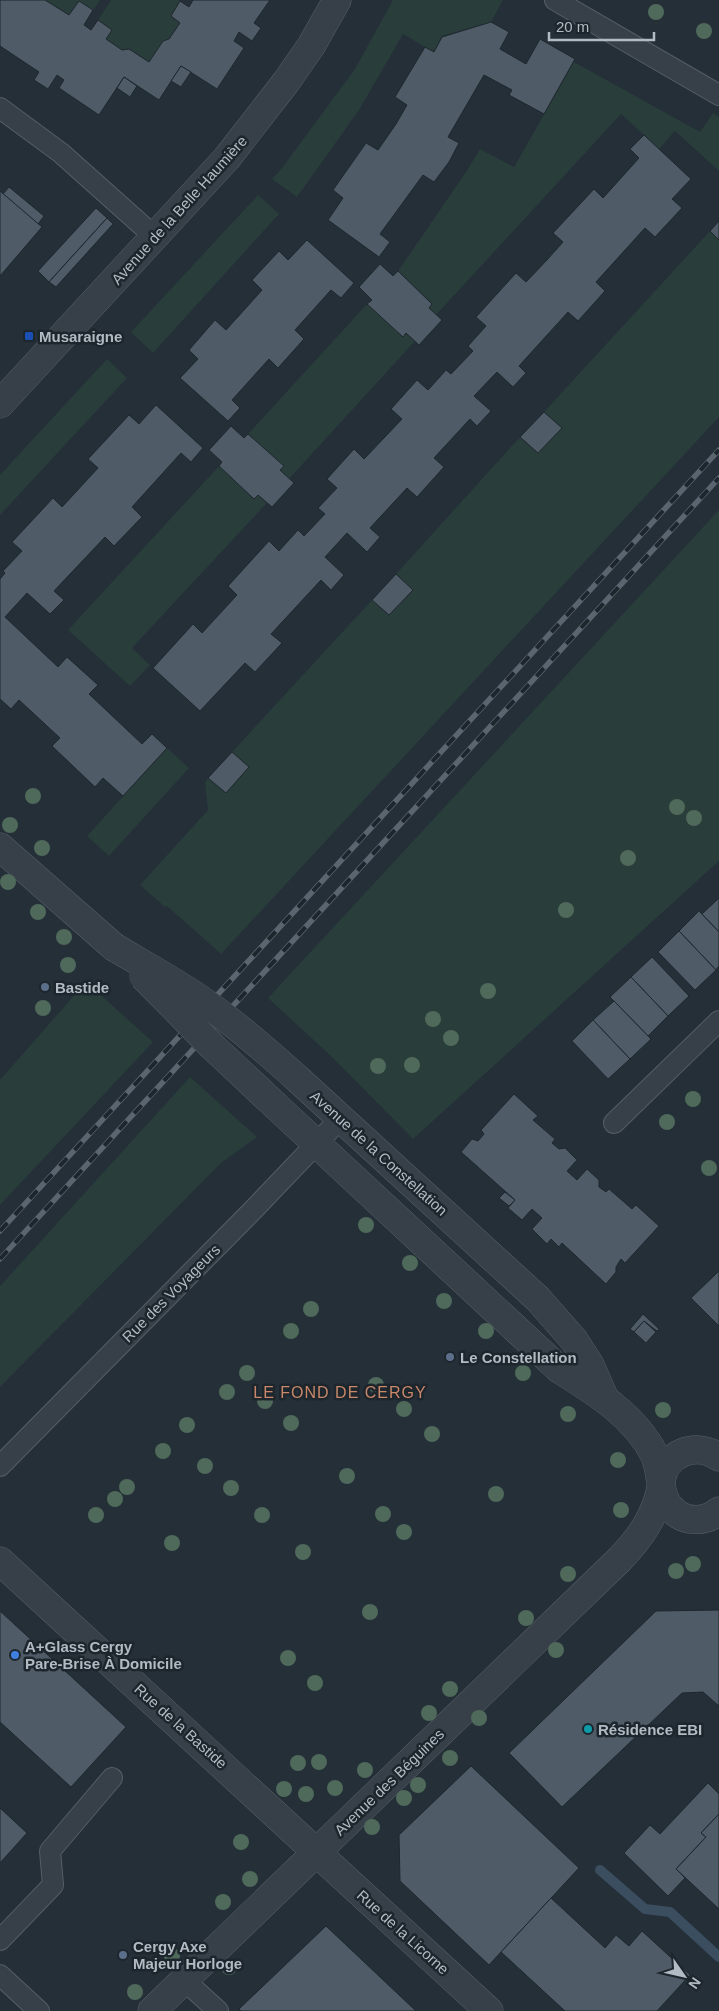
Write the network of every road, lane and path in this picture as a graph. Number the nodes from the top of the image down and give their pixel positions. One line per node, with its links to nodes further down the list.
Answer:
1 (337, 0): 5 (street, Avenue de la Belle Haumière)
2 (554, 0): 3 (lane)
3 (719, 95)
4 (0, 108): 5 (lane)
5 (155, 237): 6 (street, Avenue de la Belle Haumière)
6 (0, 404)
7 (0, 847): 8 (street, Avenue de la Constellation)
8 (107, 940): 10 (street, Avenue de la Constellation, bridge); 12 (street, Avenue de la Constellation, bridge)
9 (719, 1021): 11 (lane)
10 (340, 1119): 12 (lane, Rue des Voyageurs); 13 (street, Avenue de la Constellation)
11 (614, 1122)
12 (317, 1144): 13 (street, Avenue de la Constellation); 16 (lane, Rue des Voyageurs)
13 (605, 1399): 14 (street, Avenue de la Constellation)
14 (633, 1426): 15 (street, Avenue de la Constellation); 17 (street, Avenue de la Constellation)
15 (705, 1450): 17 (street, Avenue de la Constellation)
16 (0, 1466)
17 (661, 1484): 18 (street, Avenue de la Constellation); 19 (street, Avenue des Béguines)
18 (707, 1518): 19 (street, Avenue des Béguines)
19 (626, 1553): 22 (street, Avenue des Béguines)
20 (0, 1561): 22 (street, Rue de la Bastide)
21 (112, 1778): 23 (lane)
22 (316, 1852): 25 (street, Avenue des Béguines); 29 (street, Rue de la Licorne)
23 (0, 1940)
24 (0, 1975): 26 (lane)
25 (184, 1980): 27 (street, Avenue des Béguines); 28 (lane)
26 (39, 2011)
27 (152, 2011)
28 (218, 2011)
29 (489, 2011)

